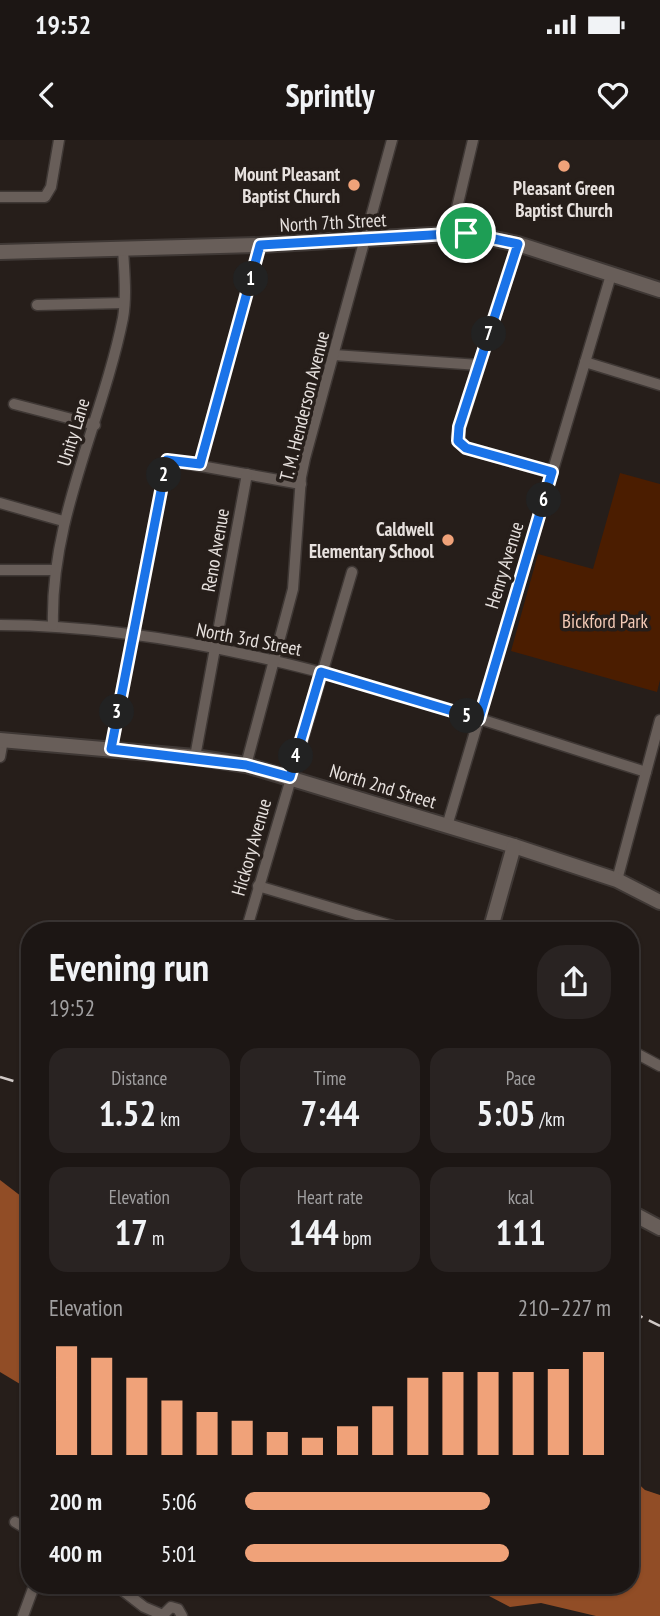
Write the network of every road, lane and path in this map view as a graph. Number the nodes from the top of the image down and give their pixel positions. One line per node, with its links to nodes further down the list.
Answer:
1 (60, 140): 4 (street)
2 (392, 140): 6 (street, T. M. Henderson Avenue)
3 (473, 140): 5 (street)
4 (0, 197)
5 (451, 233): 6 (street, North 7th Street); 7 (street, North 7th Street)
6 (363, 241): 8 (street, North 7th Street); 15 (street, T. M. Henderson Avenue)
7 (518, 244): 11 (street, North 7th Street); 17 (street)
8 (260, 245): 9 (street, North 7th Street); 21 (street)
9 (123, 248): 10 (street, North 7th Street); 13 (street, Unity Lane)
10 (0, 252)
11 (611, 275): 12 (street, North 7th Street); 16 (street, Henry Avenue)
12 (660, 289)
13 (124, 303): 14 (street); 20 (street, Unity Lane)
14 (37, 305)
15 (334, 355): 17 (street); 24 (street, T. M. Henderson Avenue)
16 (585, 362): 18 (street); 22 (street, Henry Avenue)
17 (479, 365): 22 (street)
18 (660, 384)
19 (14, 404): 20 (street)
20 (95, 425): 26 (street, Unity Lane)
21 (200, 464): 23 (street); 32 (street)
22 (552, 472): 36 (street, Henry Avenue)
23 (247, 474): 24 (street); 33 (street, Reno Avenue)
24 (301, 484): 34 (street, T. M. Henderson Avenue)
25 (0, 503): 26 (street)
26 (63, 521): 28 (street, Unity Lane)
27 (0, 570): 28 (street)
28 (54, 570): 31 (street, Unity Lane)
29 (352, 572): 35 (street, Hickory Avenue)
30 (0, 625): 31 (street, North 3rd Street)
31 (53, 625): 32 (street, North 3rd Street)
32 (131, 635): 33 (street, North 3rd Street); 39 (street)
33 (215, 650): 34 (street, North 3rd Street); 41 (street, Reno Avenue)
34 (274, 659): 35 (street, North 3rd Street); 42 (street, T. M. Henderson Avenue)
35 (321, 672): 36 (street, North 3rd Street); 44 (street, Hickory Avenue)
36 (479, 719): 43 (street, North 3rd Street); 45 (street, Henry Avenue)
37 (660, 720): 43 (street)
38 (1, 740): 39 (street, North 2nd Street); 40 (street)
39 (111, 749): 41 (street, North 2nd Street)
40 (0, 757)
41 (195, 757): 42 (street, North 2nd Street)
42 (246, 765): 44 (street, North 2nd Street)
43 (646, 772): 47 (street)
44 (290, 777): 45 (street, North 2nd Street); 48 (street, Hickory Avenue)
45 (447, 826): 46 (street, North 2nd Street)
46 (514, 846): 47 (street, North 2nd Street); 52 (street)
47 (617, 880): 49 (street, North 2nd Street)
48 (258, 886): 50 (street, Hickory Avenue); 51 (street)
49 (660, 902)
50 (248, 922)
51 (380, 922)
52 (493, 922)
53 (639, 1055): 54 (street)
54 (660, 1066)
55 (639, 1217): 56 (street)
56 (660, 1228)
57 (15, 1522): 58 (street)
58 (21, 1526)
59 (31, 1594): 62 (street)
60 (127, 1594): 61 (street)
61 (162, 1615): 63 (street)
62 (23, 1616)
63 (182, 1616)

